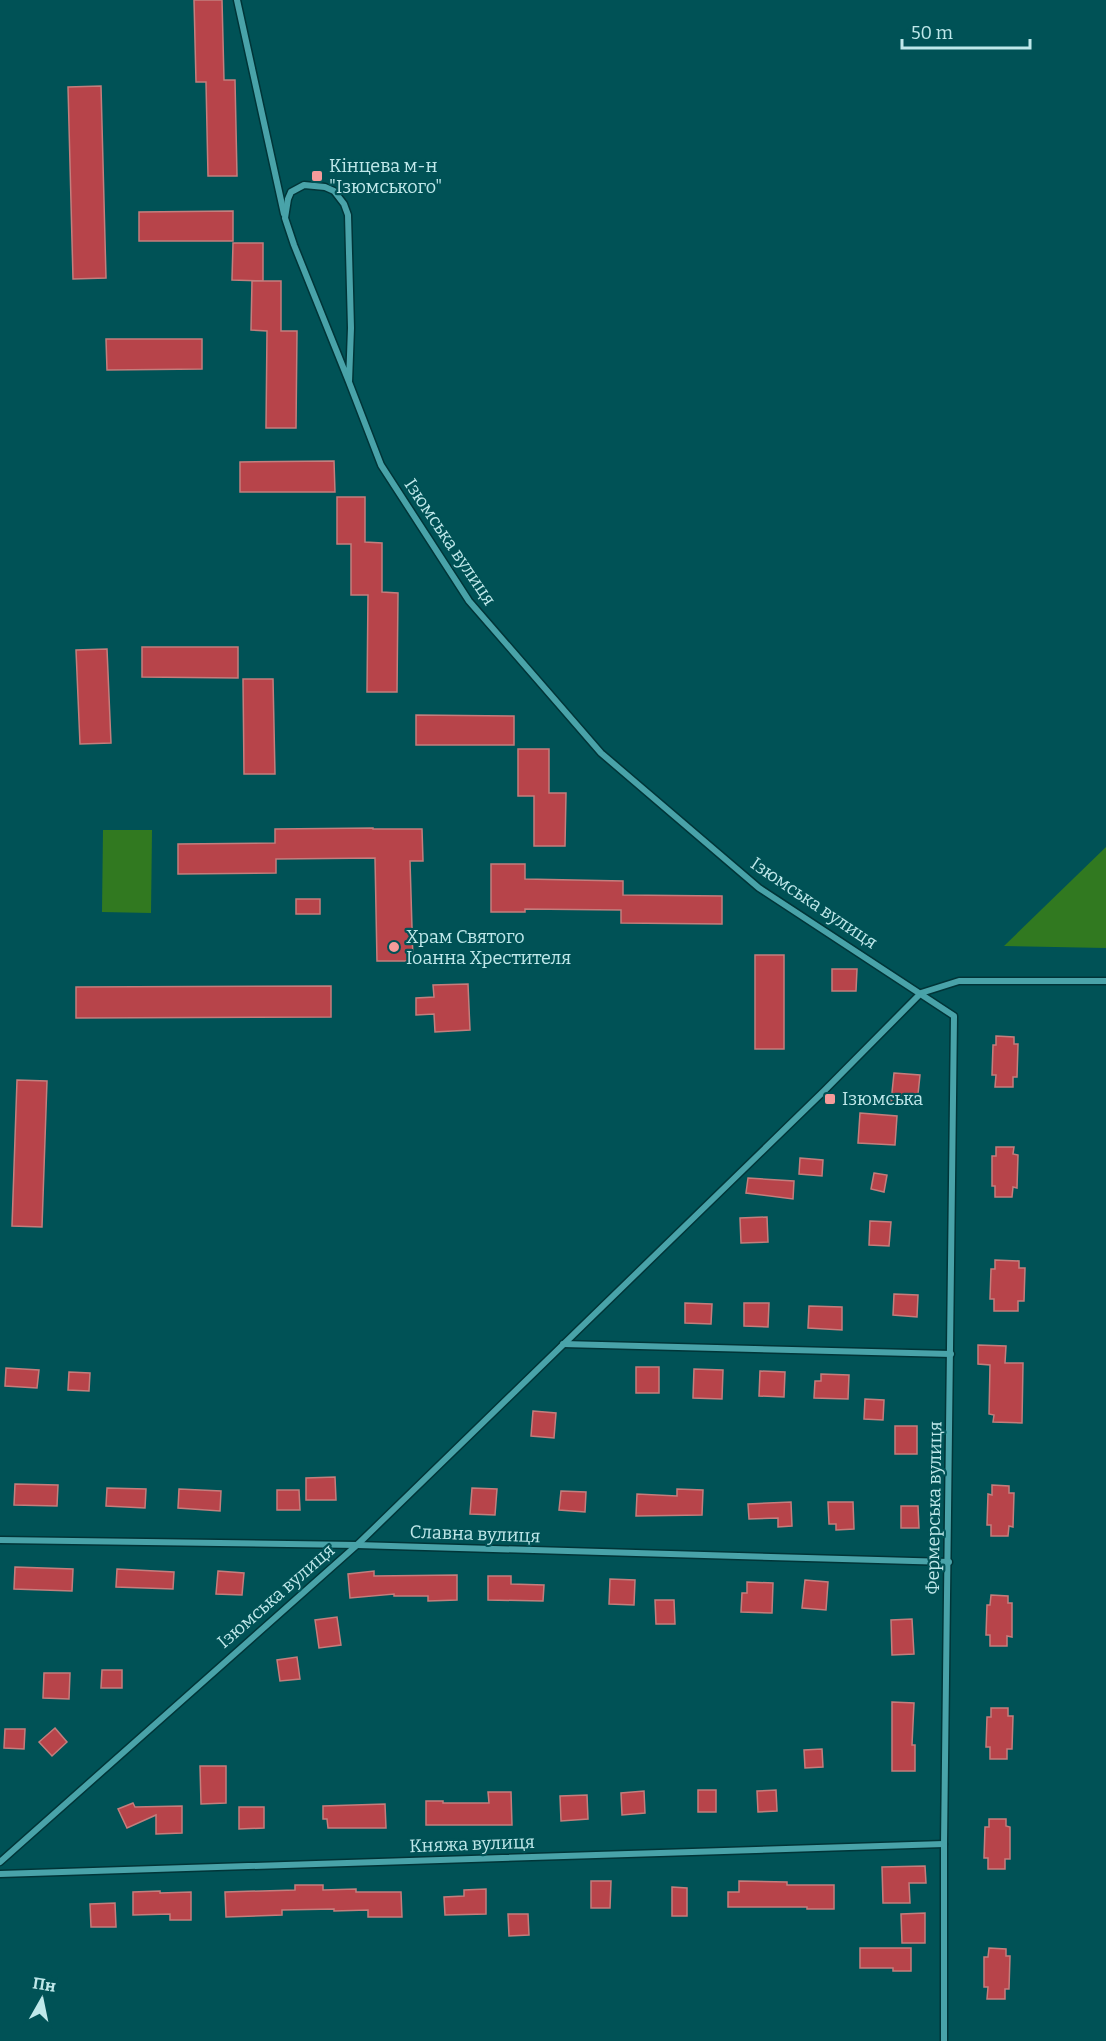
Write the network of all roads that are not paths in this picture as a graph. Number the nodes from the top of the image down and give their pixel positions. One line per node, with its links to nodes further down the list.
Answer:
1 (237, 0): 2 (street)
2 (285, 218): 3 (street, Ізюмська вулиця); 3 (street, Ізюмська вулиця)
3 (349, 382): 5 (street, Ізюмська вулиця)
4 (1106, 981): 5 (street)
5 (921, 993): 6 (street, Ізюмська вулиця); 7 (street, Фермерська вулиця)
6 (563, 1344): 7 (street); 9 (street, Ізюмська вулиця)
7 (951, 1354): 10 (street, Фермерська вулиця)
8 (0, 1540): 9 (street, Славна вулиця)
9 (357, 1545): 10 (street, Славна вулиця); 12 (street, Ізюмська вулиця)
10 (949, 1562): 11 (street, Фермерська вулиця)
11 (944, 1844): 13 (street, Княжа вулиця); 14 (street, Фермерська вулиця)
12 (0, 1862)
13 (0, 1874)
14 (944, 2041)

